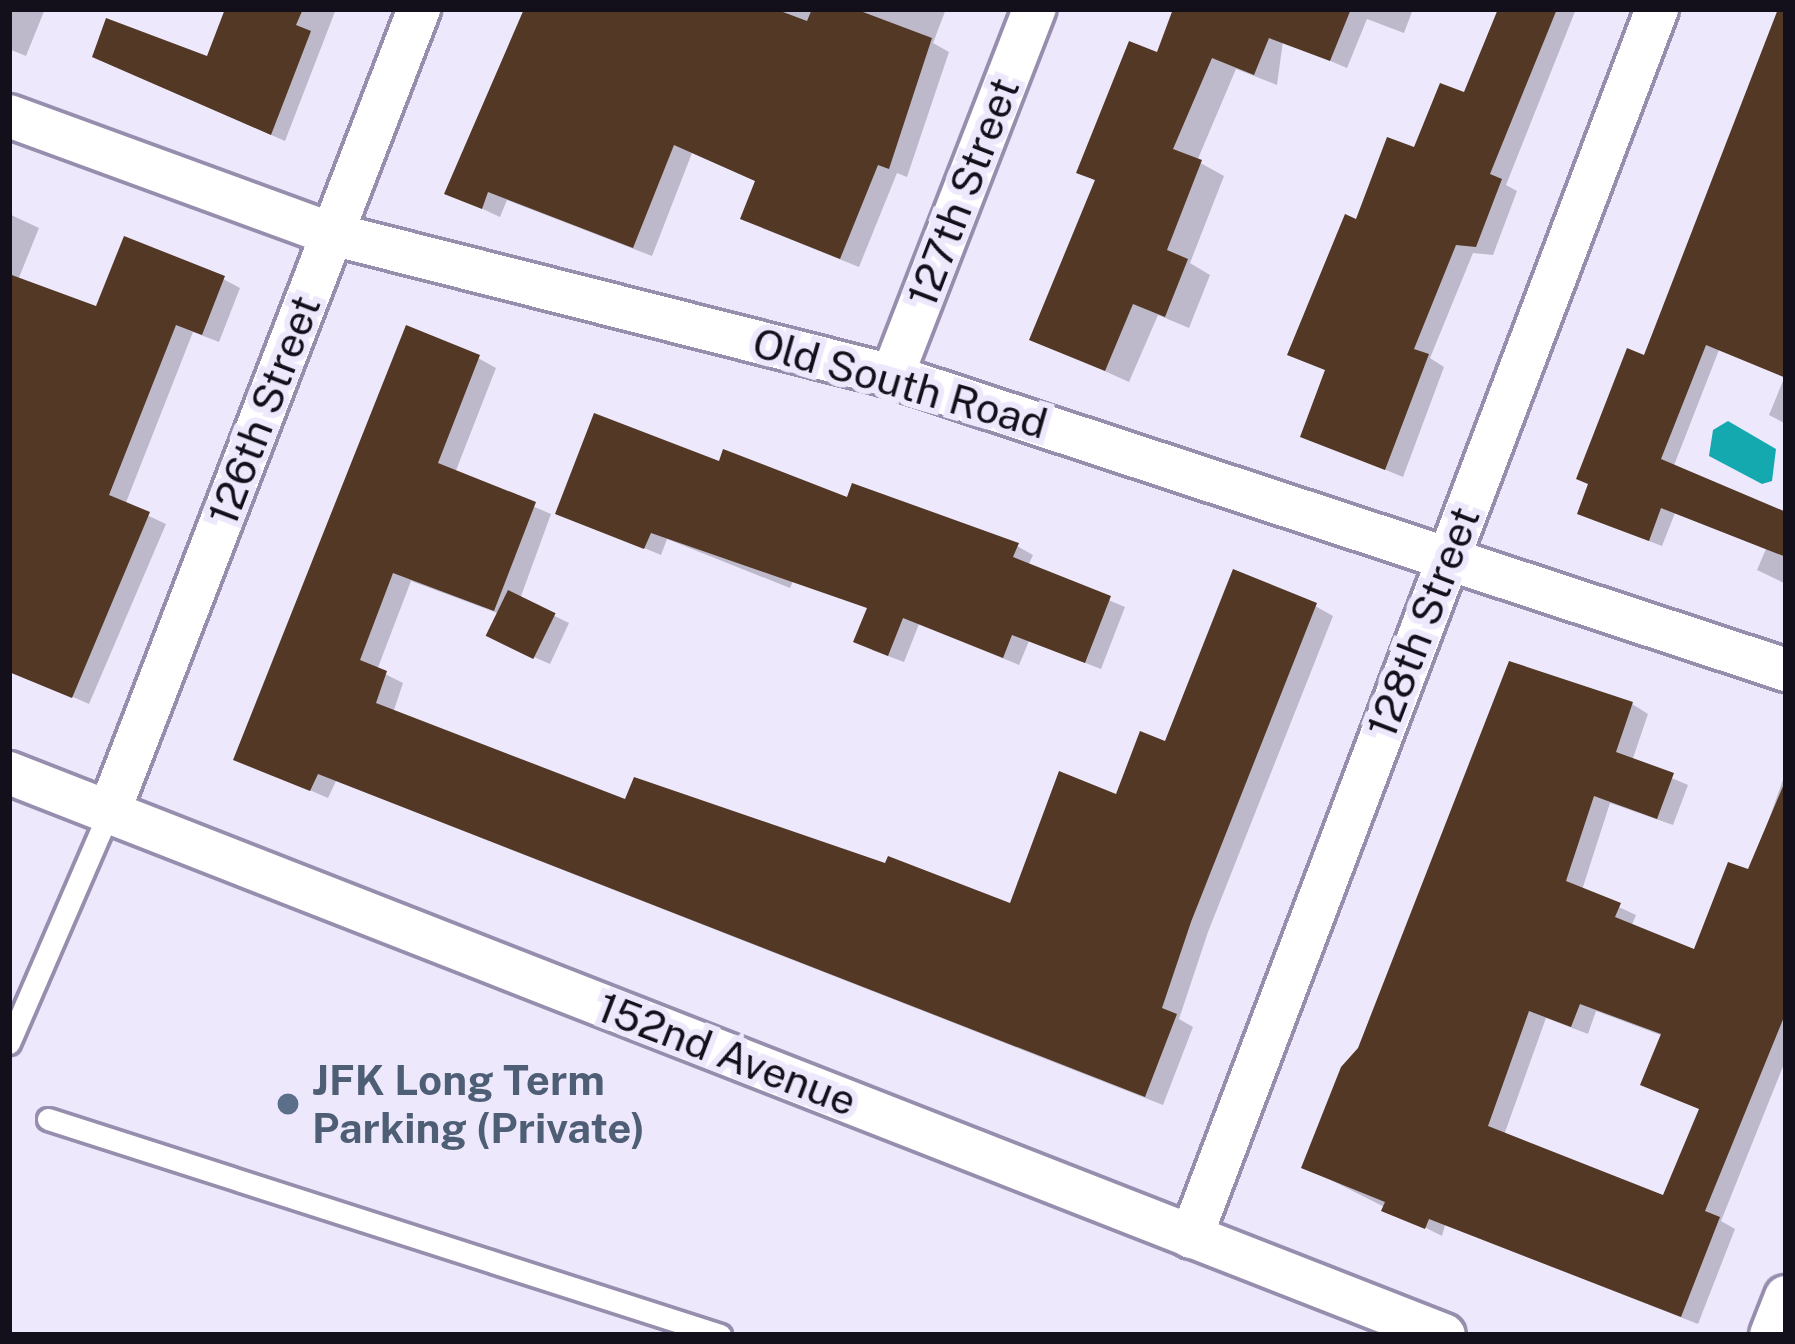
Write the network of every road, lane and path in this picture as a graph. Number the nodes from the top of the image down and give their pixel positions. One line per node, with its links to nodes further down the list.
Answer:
1 (419, 9): 5 (street, 126th Street)
2 (1034, 9): 6 (street, 127th Street)
3 (1657, 9): 7 (street, 128th Street)
4 (9, 116): 5 (street, Old South Road)
5 (332, 234): 6 (street, Old South Road); 10 (street, 126th Street)
6 (892, 376): 7 (street, Old South Road)
7 (1448, 553): 8 (street, Old South Road); 13 (street, 128th Street)
8 (1786, 670)
9 (9, 772): 10 (street, 152nd Avenue)
10 (109, 812): 11 (lane); 13 (street, 152nd Avenue)
11 (9, 1043)
12 (48, 1119): 15 (lane)
13 (1192, 1237): 16 (street, 152nd Avenue)
14 (1786, 1297): 17 (street)
15 (720, 1335)
16 (1444, 1335)
17 (1772, 1335)

